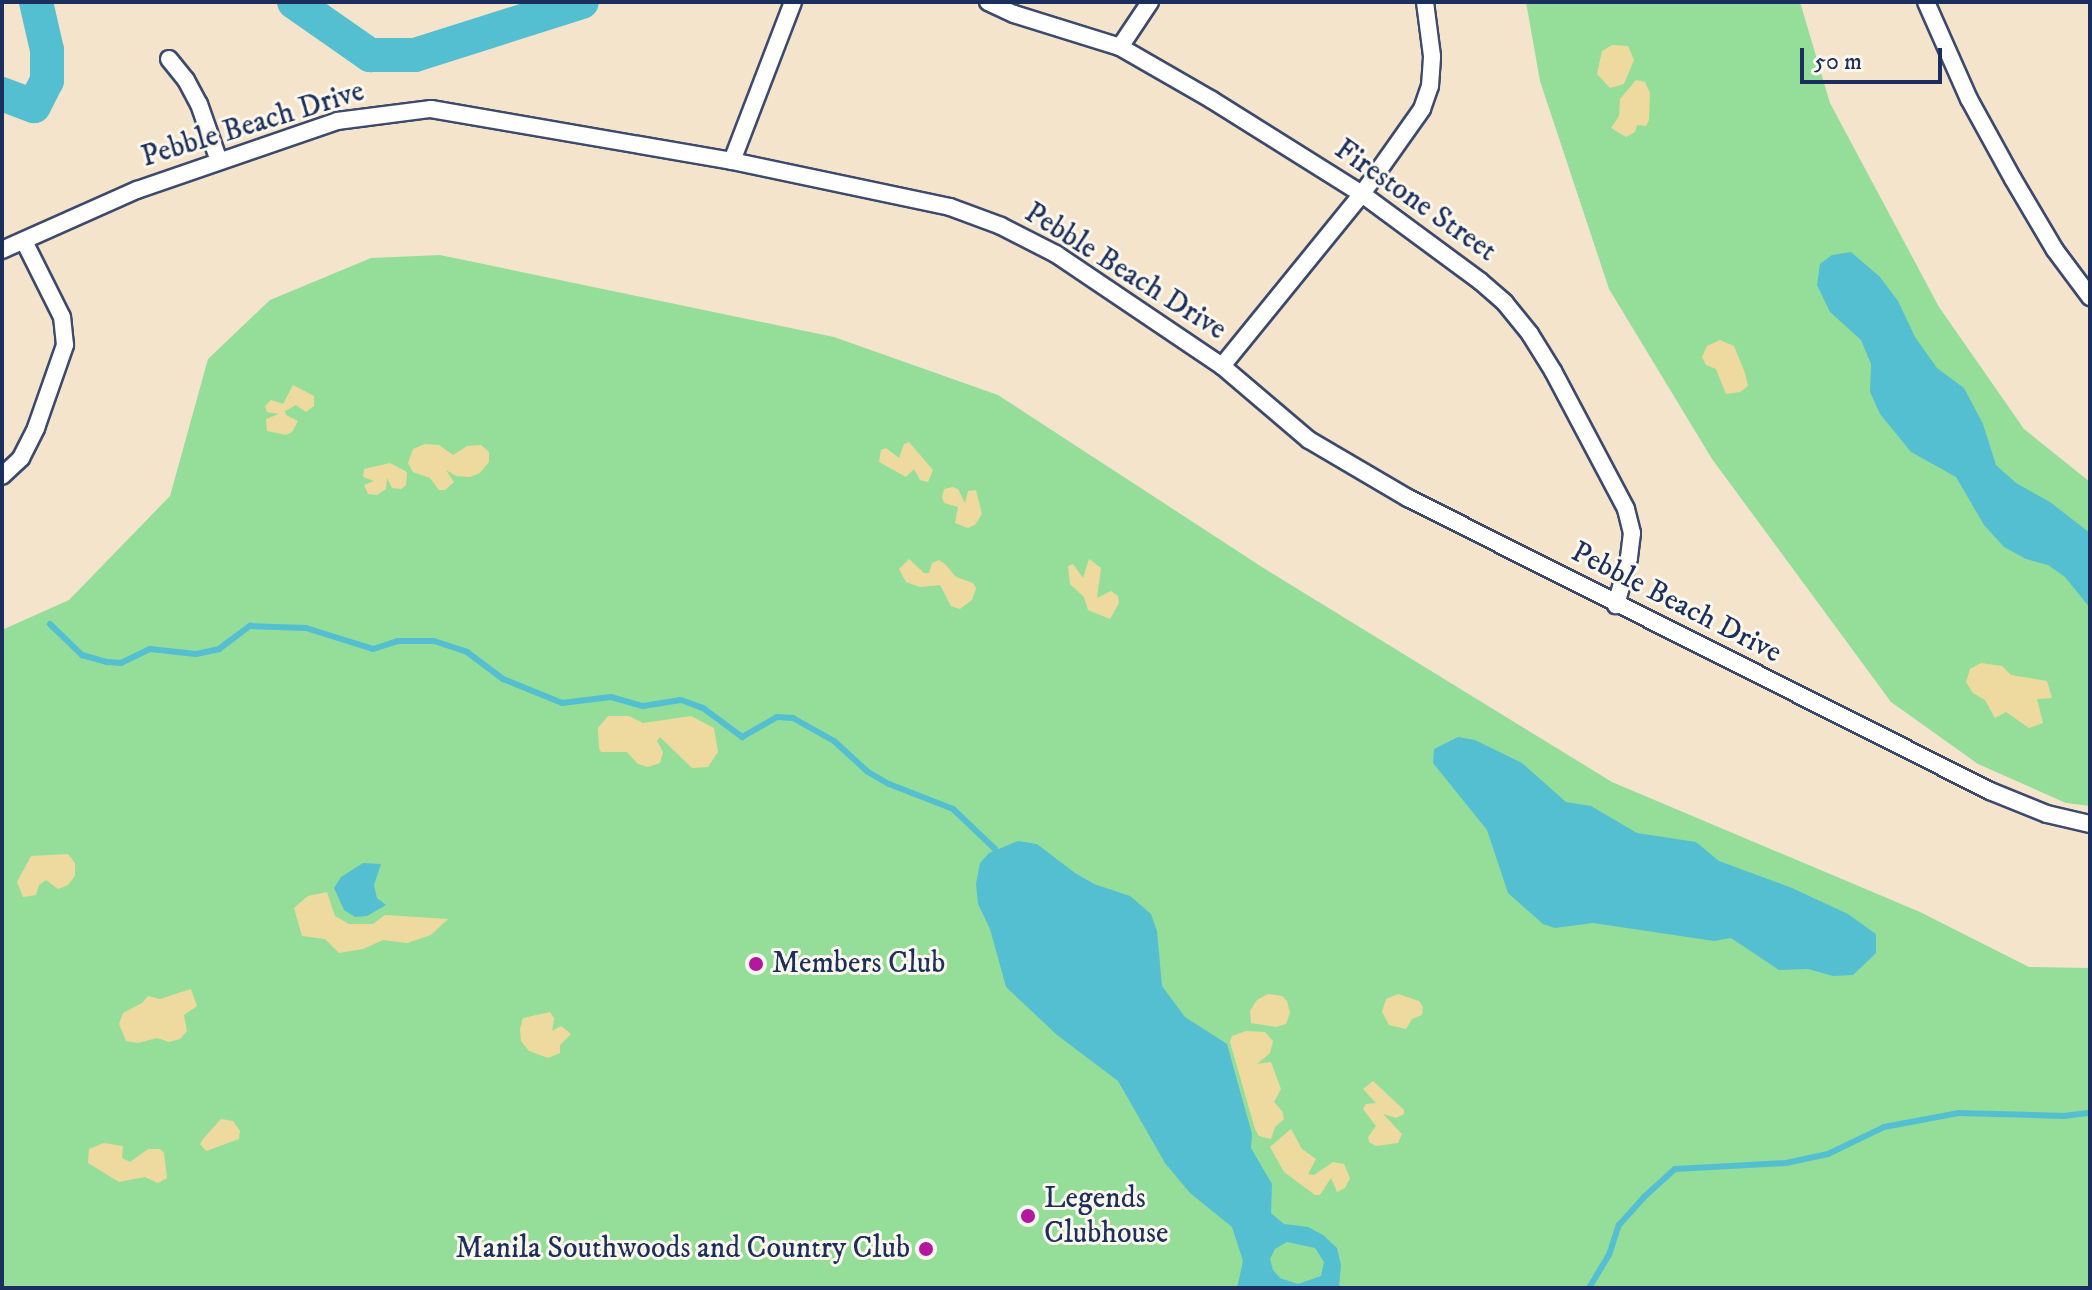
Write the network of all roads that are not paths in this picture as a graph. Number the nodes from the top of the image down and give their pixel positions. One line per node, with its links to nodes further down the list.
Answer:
1 (793, 2): 9 (street)
2 (988, 2): 6 (street, Firestone Street)
3 (1150, 2): 6 (street)
4 (1425, 2): 10 (street)
5 (1926, 2): 13 (street)
6 (1120, 47): 10 (street, Firestone Street)
7 (169, 59): 8 (street)
8 (219, 161): 9 (street, Pebble Beach Drive); 11 (street, Pebble Beach Drive)
9 (732, 161): 14 (street, Pebble Beach Drive)
10 (1362, 194): 14 (street); 16 (street, Firestone Street)
11 (24, 241): 12 (street, Pebble Beach Drive); 15 (street)
12 (2, 250)
13 (2090, 297)
14 (1222, 366): 16 (street, Pebble Beach Drive)
15 (2, 476)
16 (1616, 605): 17 (street, Pebble Beach Drive)
17 (2090, 824)

